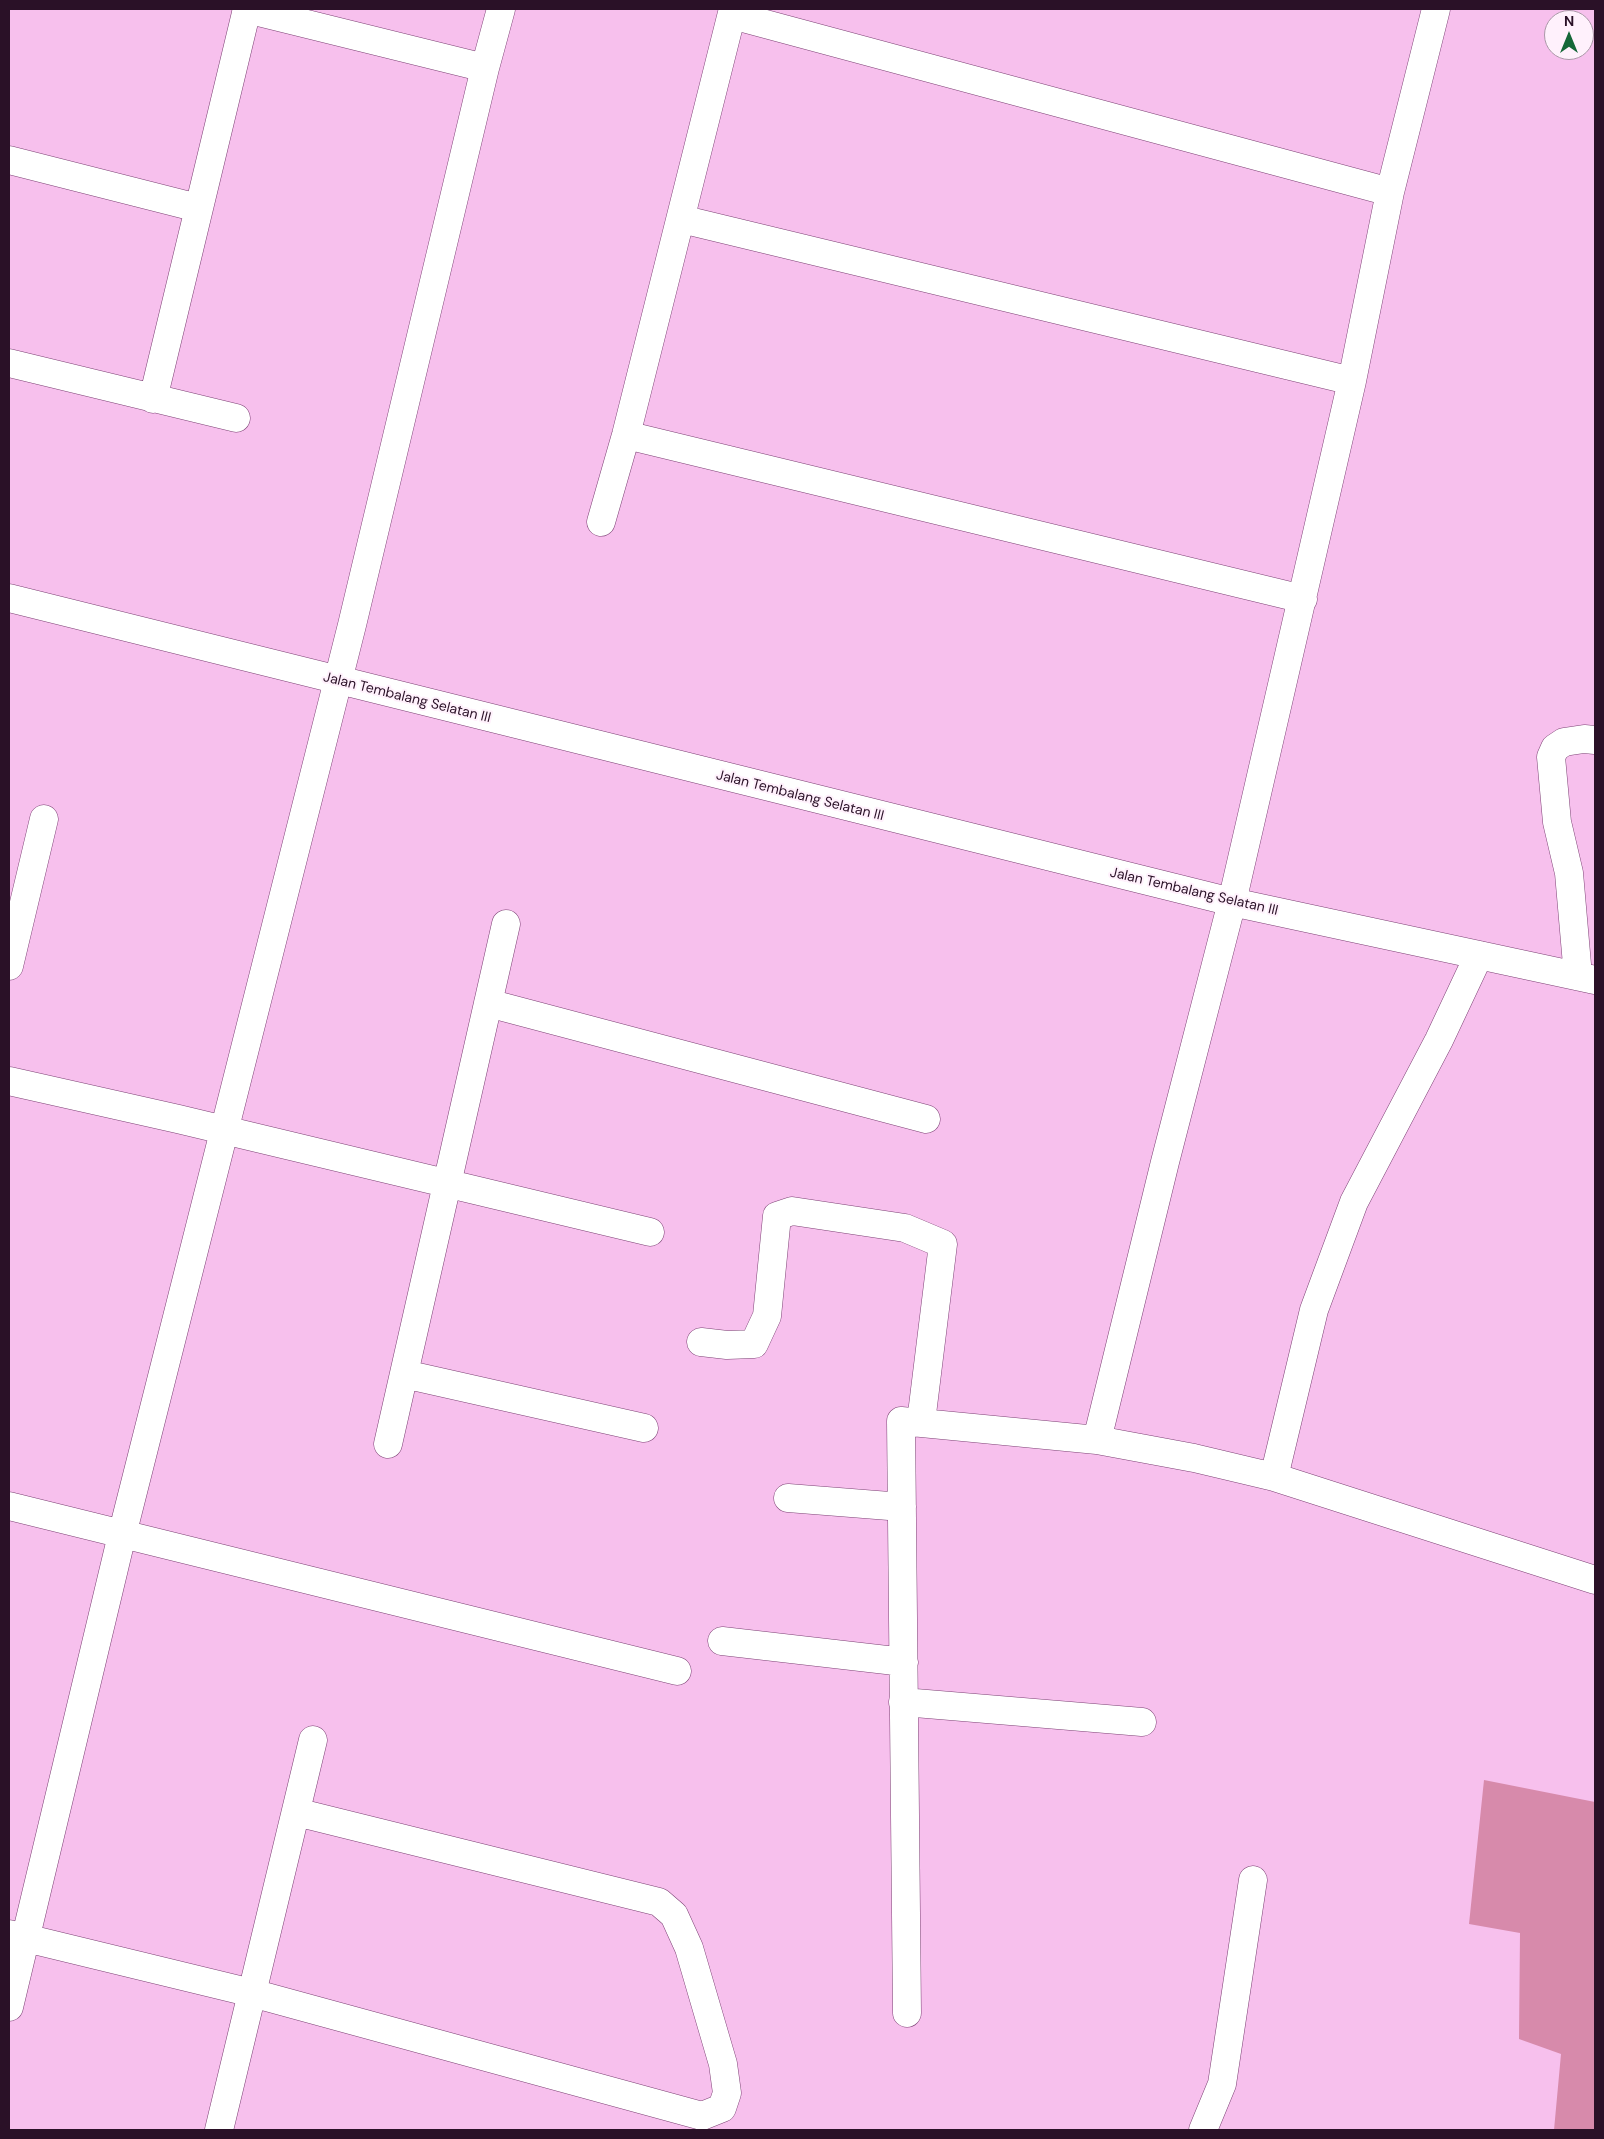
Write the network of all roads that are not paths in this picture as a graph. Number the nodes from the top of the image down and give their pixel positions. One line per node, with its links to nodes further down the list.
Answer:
1 (246, 9): 5 (street); 8 (street)
2 (501, 9): 5 (street)
3 (1436, 9): 7 (street)
4 (733, 12): 7 (street); 9 (street)
5 (485, 68): 18 (street)
6 (9, 160): 8 (street)
7 (1390, 192): 11 (street)
8 (198, 208): 12 (street)
9 (681, 219): 11 (street); 14 (street)
10 (9, 363): 12 (street)
11 (1352, 382): 17 (street)
12 (153, 399): 13 (street)
13 (236, 418)
14 (626, 435): 15 (street); 17 (street)
15 (601, 522)
16 (9, 598): 18 (street, Jalan Tembalang Selatan III)
17 (1303, 600): 22 (street)
18 (338, 680): 22 (street, Jalan Tembalang Selatan III); 30 (street)
19 (1595, 740): 26 (street)
20 (44, 820): 21 (street)
21 (18, 886): 25 (street)
22 (1232, 902): 24 (street, Jalan Tembalang Selatan III); 37 (street)
23 (506, 924): 27 (street)
24 (1479, 955): 26 (street, Jalan Tembalang Selatan III); 39 (street)
25 (9, 966)
26 (1587, 978)
27 (488, 1003): 29 (street); 31 (street)
28 (9, 1081): 30 (street)
29 (926, 1119)
30 (223, 1130): 31 (street); 43 (street)
31 (448, 1183): 32 (street); 34 (street)
32 (650, 1232)
33 (701, 1342): 35 (street)
34 (404, 1374): 36 (street); 38 (street)
35 (921, 1422): 37 (street); 42 (street)
36 (644, 1428)
37 (1097, 1440): 39 (street)
38 (388, 1444)
39 (1274, 1477): 44 (street)
40 (788, 1498): 42 (street)
41 (9, 1506): 43 (street)
42 (902, 1507): 46 (street)
43 (122, 1535): 47 (street); 53 (street)
44 (1595, 1580)
45 (722, 1641): 46 (street)
46 (904, 1662): 48 (street)
47 (677, 1671)
48 (903, 1702): 49 (street); 56 (street)
49 (1142, 1722)
50 (313, 1740): 51 (street)
51 (296, 1812): 54 (street); 54 (street)
52 (1253, 1880): 58 (street)
53 (18, 1936): 54 (street); 55 (street)
54 (252, 1993): 57 (street)
55 (9, 2007)
56 (907, 2013)
57 (219, 2130)
58 (1203, 2130)

